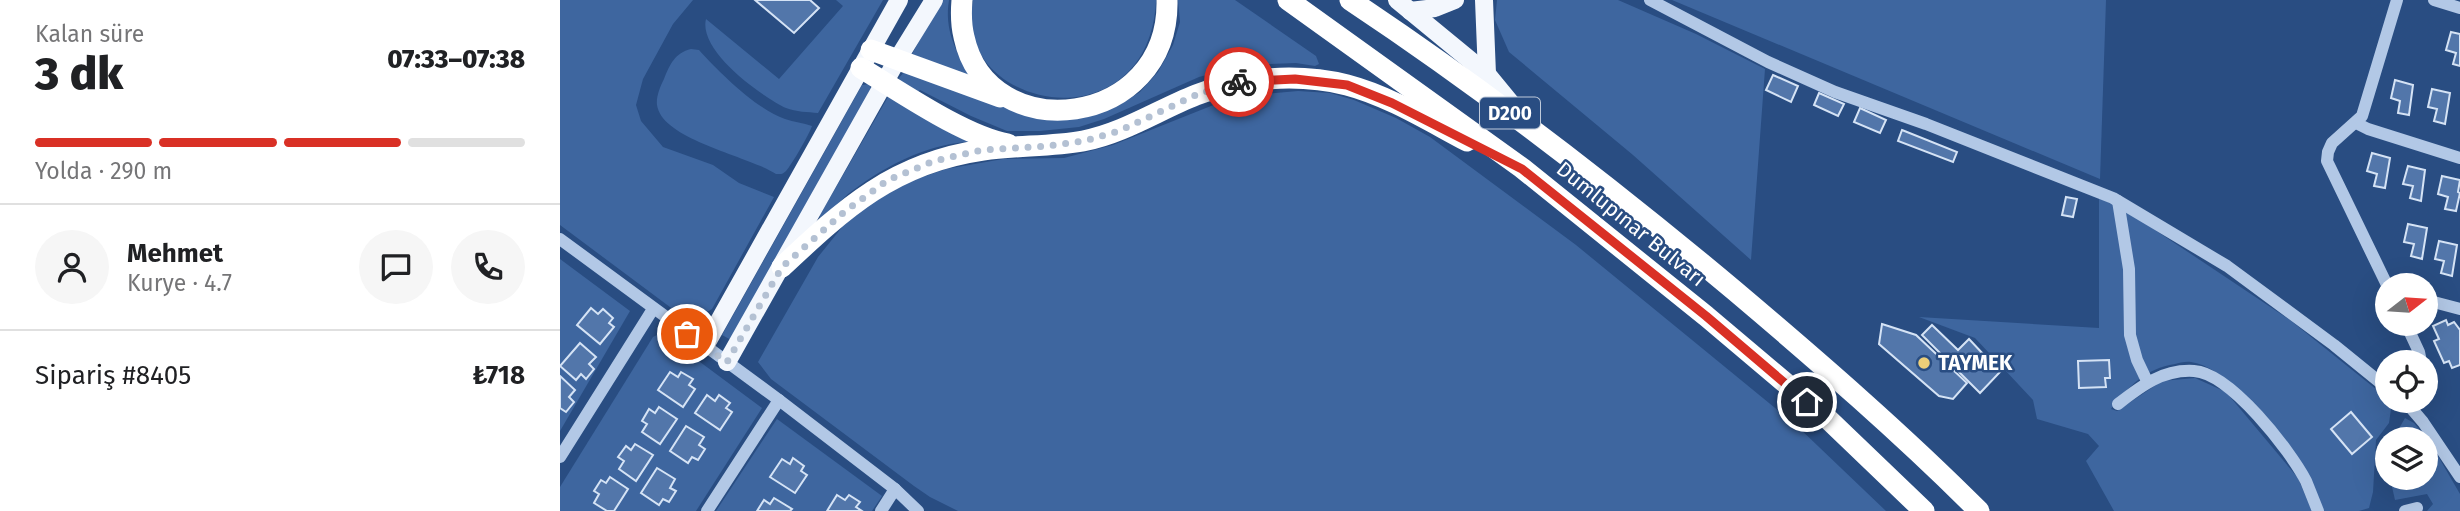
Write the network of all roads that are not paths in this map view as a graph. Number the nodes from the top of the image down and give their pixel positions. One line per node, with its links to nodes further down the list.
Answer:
1 (899, 0): 14 (main road)
2 (934, 0): 15 (main road)
3 (962, 0): 18 (highway)
4 (1167, 0): 18 (highway)
5 (1288, 0): 23 (highway, Dumlupınar Bulvarı)
6 (1350, 0): 20 (highway, Dumlupınar Bulvarı / D200)
7 (1455, 0): 12 (main road)
8 (1484, 0): 16 (main road)
9 (1650, 0): 24 (street)
10 (2397, 0): 19 (street)
11 (2434, 0): 13 (street)
12 (1404, 6): 16 (main road)
13 (2460, 8)
14 (866, 59): 15 (highway); 17 (highway); 31 (main road)
15 (897, 60): 17 (main road); 18 (highway)
16 (1487, 74): 20 (main road)
17 (884, 82): 21 (highway); 26 (main road)
18 (1013, 100)
19 (2356, 123): 22 (street); 27 (street)
20 (1532, 128): 46 (highway, Dumlupınar Bulvarı / D200)
21 (1021, 146): 23 (highway); 26 (highway)
22 (2460, 159)
23 (1522, 169): 45 (highway, Dumlupınar Bulvarı)
24 (2118, 201): 33 (street); 34 (street)
25 (560, 239): 29 (street)
26 (782, 267): 32 (main road)
27 (2381, 273)
28 (2438, 303): 30 (street)
29 (653, 309): 31 (street); 38 (street)
30 (2460, 309)
31 (705, 346): 32 (street)
32 (727, 362): 35 (street)
33 (2375, 378)
34 (2147, 382): 36 (street); 47 (street)
35 (779, 400): 40 (street); 42 (street)
36 (2118, 404)
37 (2415, 413): 39 (street)
38 (560, 457)
39 (2460, 477)
40 (895, 489): 41 (street); 43 (street)
41 (915, 507): 44 (street)
42 (707, 511)
43 (881, 511)
44 (925, 511)
45 (1924, 511)
46 (1979, 511)
47 (2318, 511)

